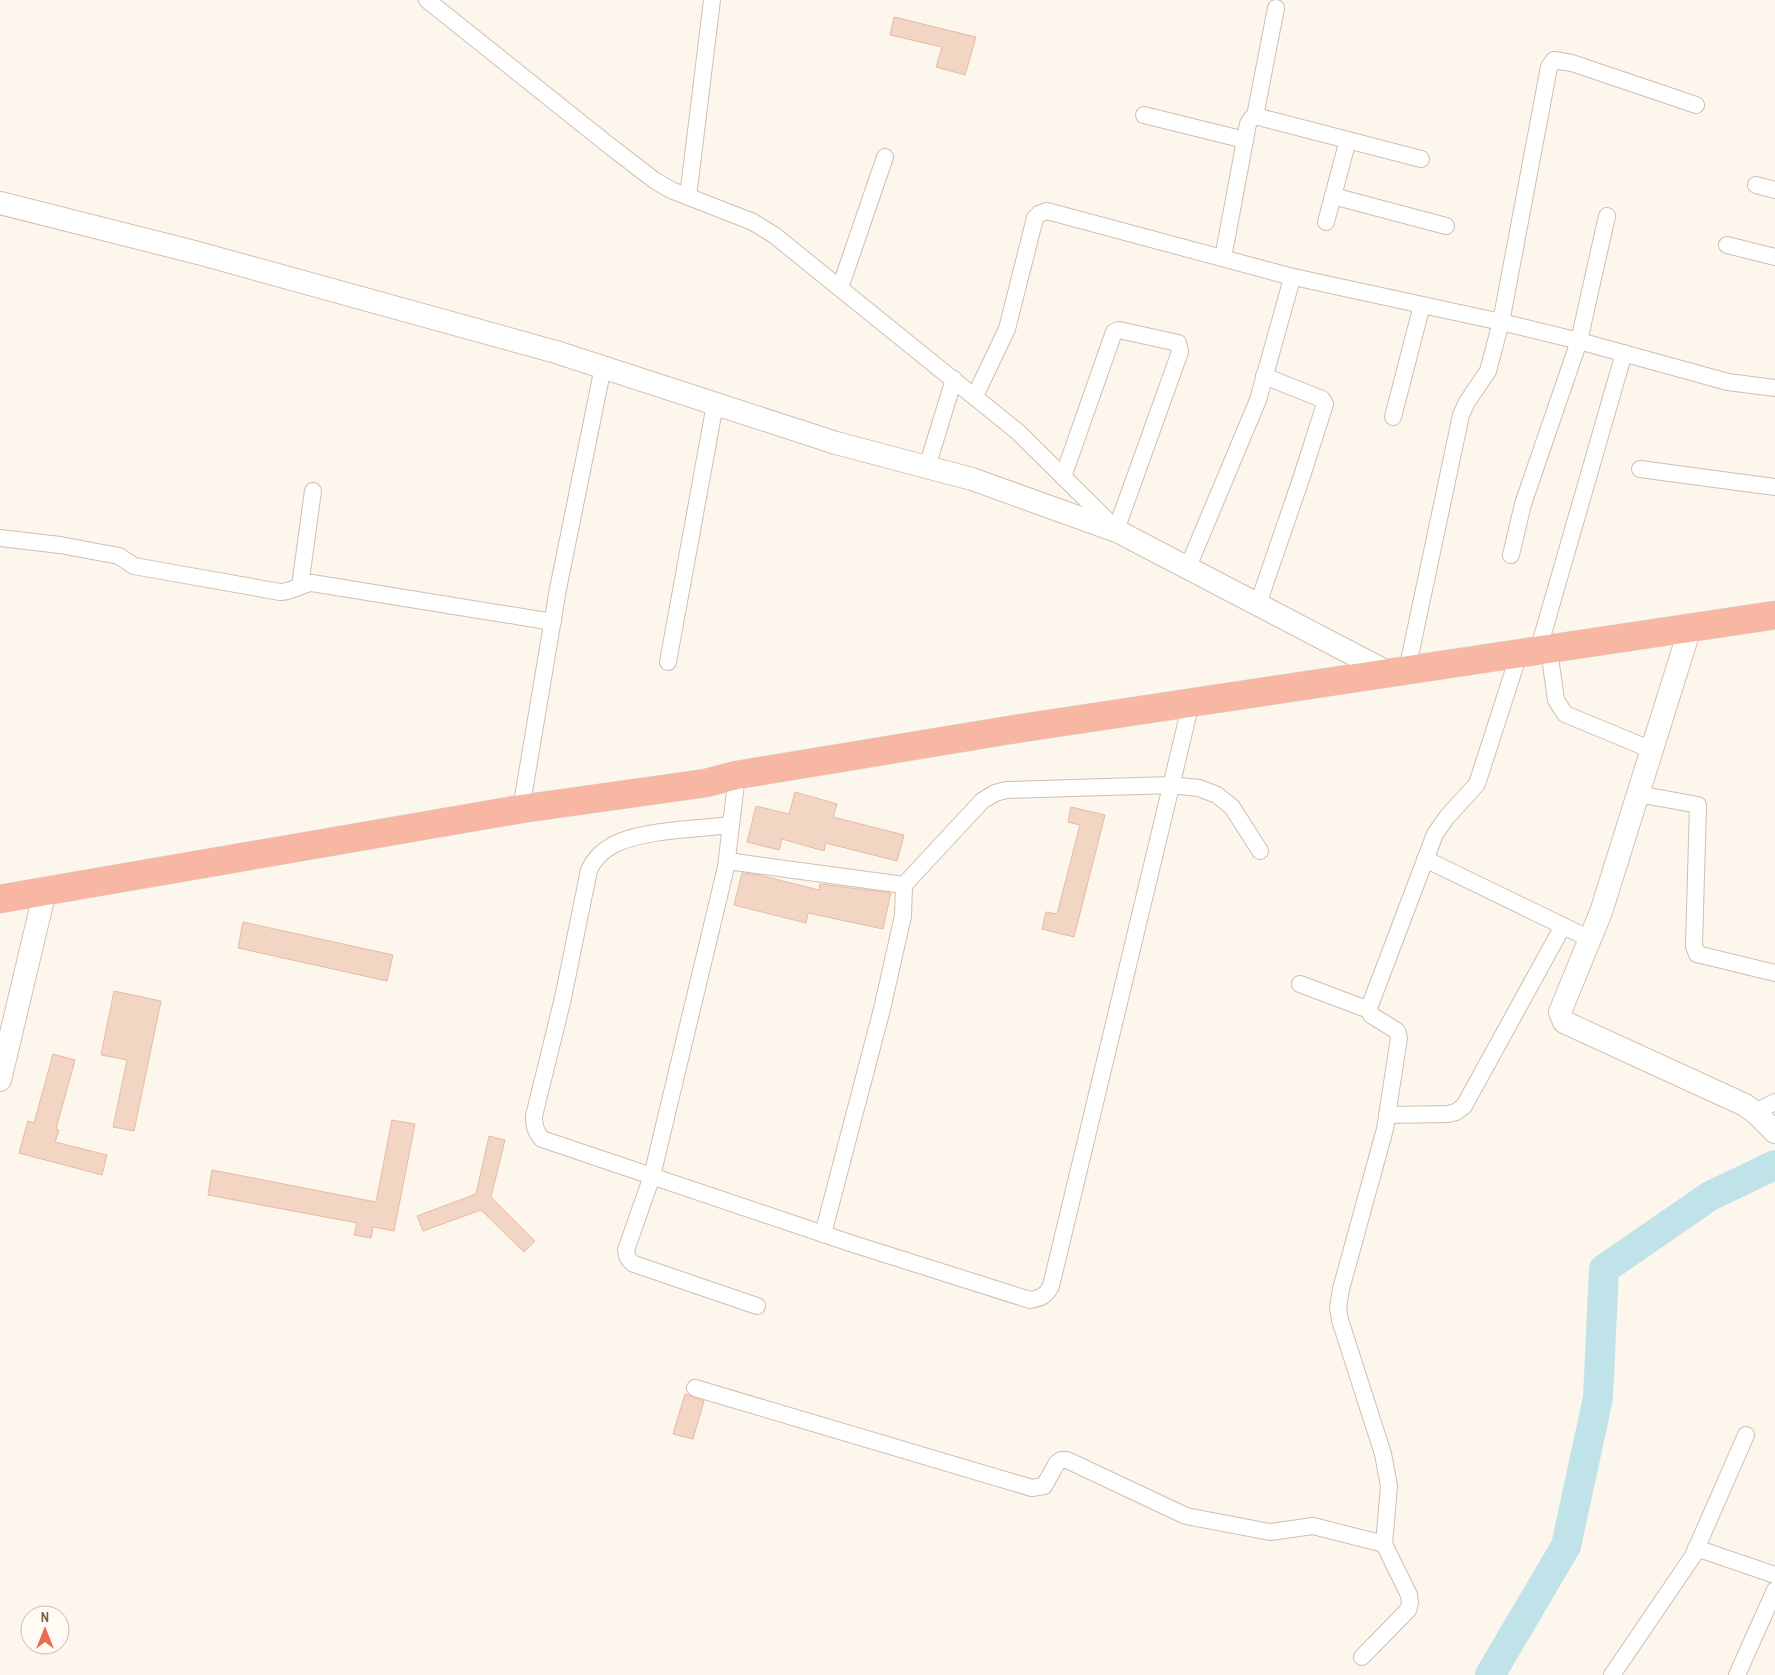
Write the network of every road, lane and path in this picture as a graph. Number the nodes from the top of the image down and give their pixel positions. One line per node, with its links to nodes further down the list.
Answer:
1 (428, 0): 14 (street)
2 (712, 0): 14 (street)
3 (1276, 8): 6 (street)
4 (1696, 105): 25 (street)
5 (1144, 116): 7 (street)
6 (1255, 116): 7 (street); 8 (street)
7 (1245, 140): 21 (street)
8 (1348, 140): 10 (street); 13 (street)
9 (885, 157): 23 (street)
10 (1421, 159)
11 (1756, 185): 12 (street)
12 (1775, 190)
13 (1333, 196): 17 (street); 18 (street)
14 (688, 197): 23 (street)
15 (0, 202): 28 (street)
16 (1607, 216): 26 (street)
17 (1326, 222)
18 (1446, 226)
19 (1727, 245): 20 (street)
20 (1775, 257)
21 (1223, 258): 22 (street); 32 (street)
22 (1289, 276): 24 (street); 29 (street)
23 (840, 288): 30 (street)
24 (1422, 305): 25 (street); 34 (street)
25 (1501, 322): 26 (street); 51 (street)
26 (1579, 341): 27 (street); 42 (street)
27 (1624, 353): 31 (street); 49 (street)
28 (603, 367): 33 (street); 47 (street)
29 (1264, 376): 43 (street); 45 (street)
30 (954, 379): 32 (street); 35 (street)
31 (1775, 388)
32 (975, 396): 37 (street)
33 (715, 404): 35 (street); 50 (street)
34 (1393, 417)
35 (927, 467): 40 (street)
36 (1640, 470): 38 (street)
37 (1063, 477): 40 (street); 40 (street)
38 (1775, 488)
39 (313, 491): 44 (street)
40 (1118, 531): 43 (street)
41 (0, 538): 44 (street)
42 (1511, 555)
43 (1188, 567): 45 (street)
44 (300, 586): 47 (street)
45 (1258, 604): 51 (street)
46 (1775, 616): 48 (highway)
47 (553, 622): 57 (street)
48 (1690, 628): 49 (highway); 53 (street)
49 (1535, 652): 51 (highway); 53 (street); 60 (street)
50 (668, 662)
51 (1398, 671): 52 (highway)
52 (1191, 703): 54 (highway); 55 (street)
53 (1652, 750): 56 (street)
54 (736, 774): 57 (highway); 58 (street)
55 (1171, 785): 59 (street); 62 (street); 75 (street)
56 (1638, 794): 66 (street); 67 (street)
57 (520, 809): 63 (highway)
58 (731, 825): 61 (street); 74 (street)
59 (1260, 851)
60 (1425, 859): 65 (street); 69 (street)
61 (727, 861): 62 (street); 74 (street)
62 (904, 885): 75 (street)
63 (45, 891): 64 (highway); 70 (street)
64 (0, 899)
65 (1563, 926): 66 (street); 72 (street)
66 (1590, 939): 73 (street)
67 (1775, 973)
68 (1300, 984): 69 (street)
69 (1369, 1010): 72 (street)
70 (0, 1080)
71 (1775, 1102): 73 (street)
72 (1387, 1115): 79 (street)
73 (1766, 1123)
74 (652, 1176): 75 (street); 76 (street)
75 (823, 1234)
76 (757, 1306)
77 (695, 1388): 79 (street)
78 (1746, 1435): 80 (street)
79 (1384, 1544): 83 (street)
80 (1696, 1548): 81 (street); 84 (street)
81 (1775, 1575)
82 (1775, 1590): 85 (street)
83 (1362, 1656)
84 (1612, 1675)
85 (1737, 1675)

